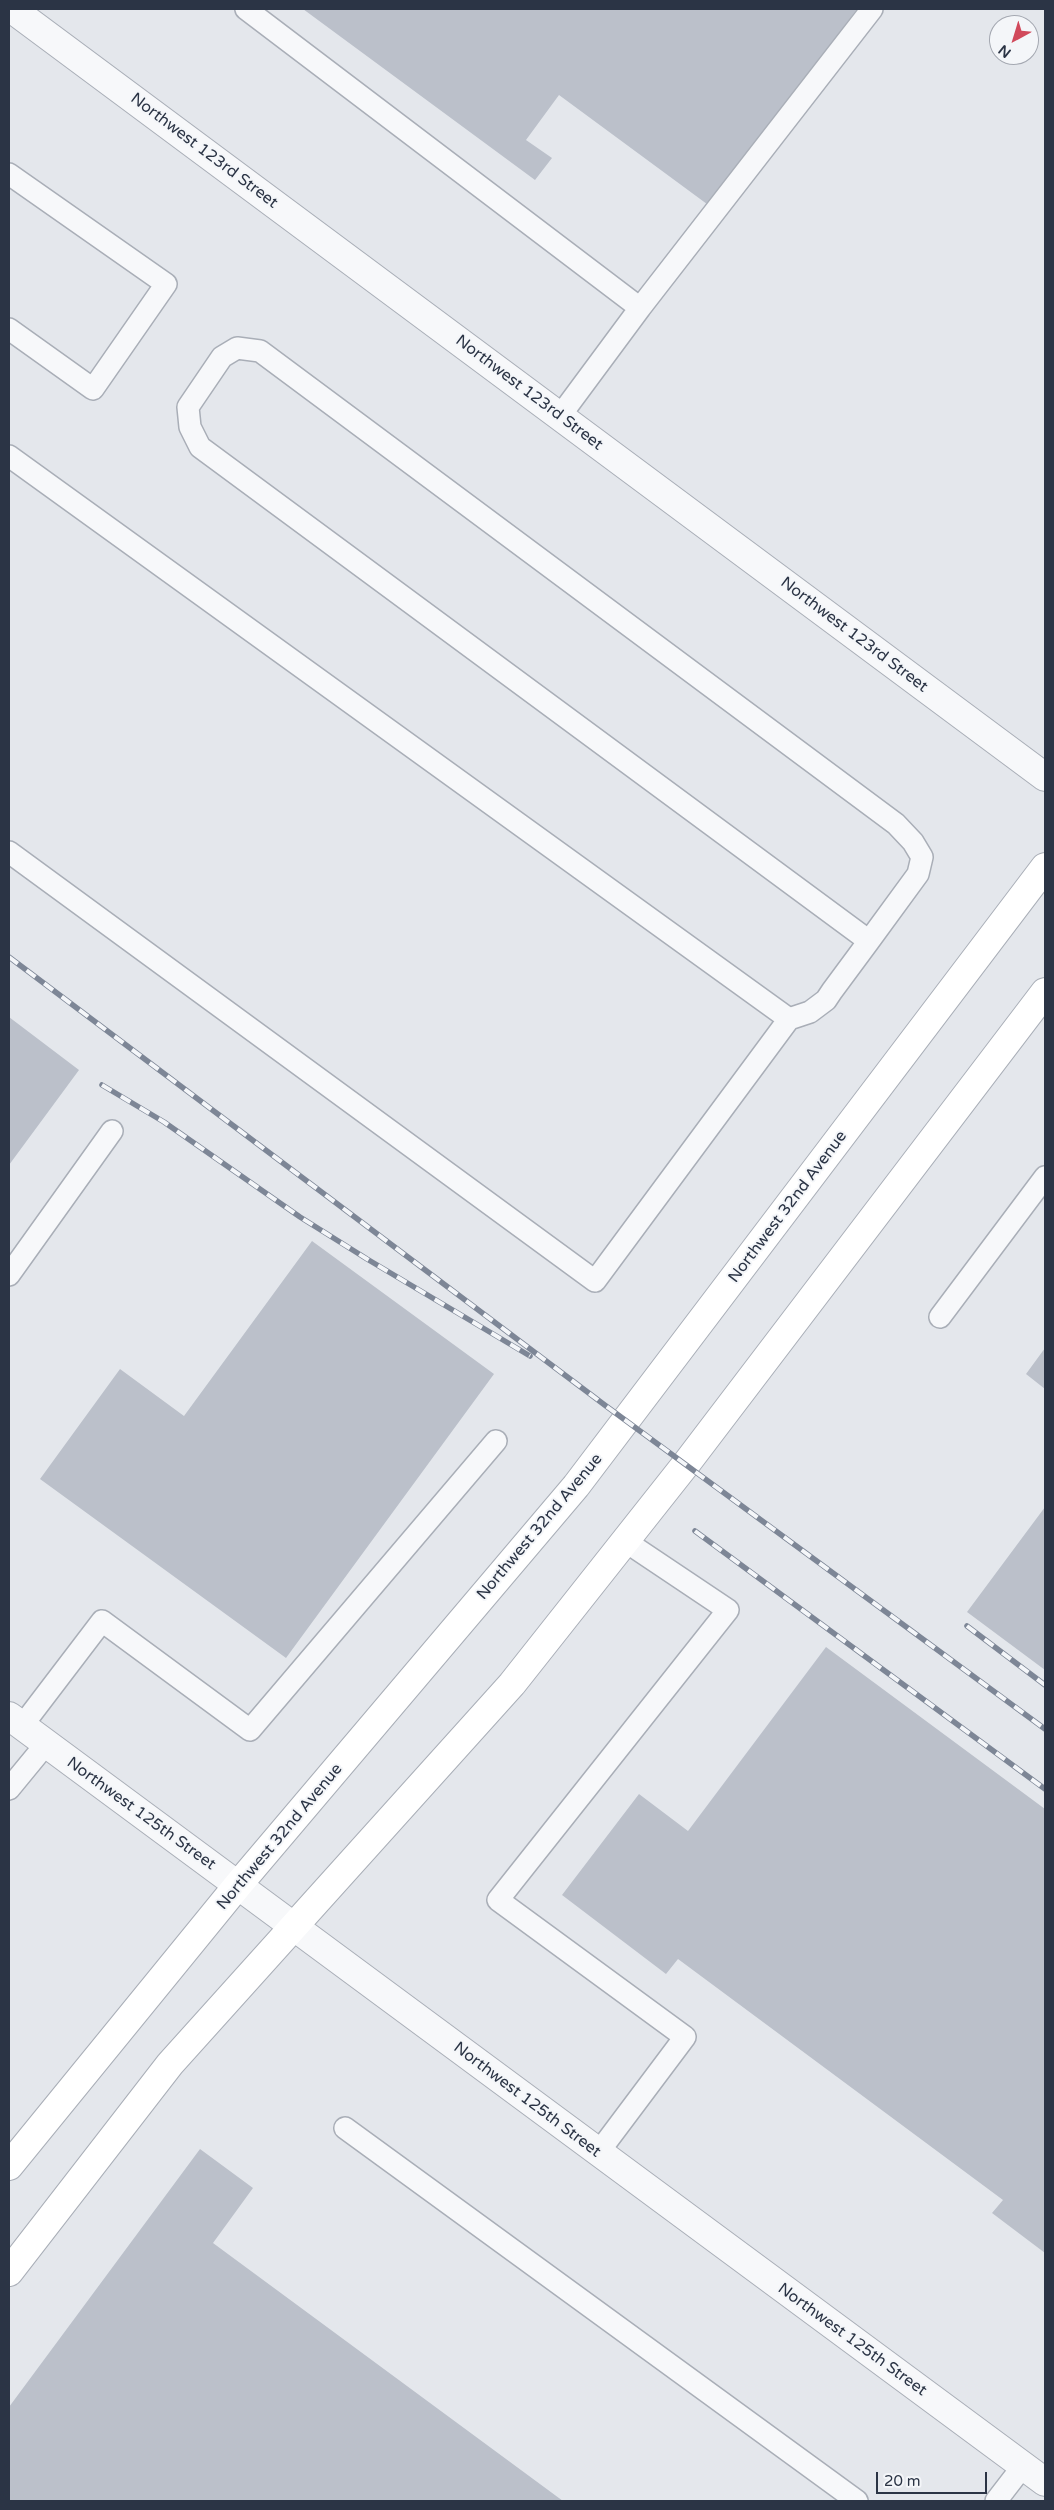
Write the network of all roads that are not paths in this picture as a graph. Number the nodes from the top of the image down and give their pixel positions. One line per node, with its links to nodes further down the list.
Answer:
1 (12, 9): 7 (street, Northwest 123rd Street)
2 (246, 9): 5 (lane)
3 (872, 9): 5 (lane)
4 (10, 178): 6 (lane)
5 (640, 308): 7 (lane)
6 (9, 329)
7 (560, 416): 9 (street, Northwest 123rd Street)
8 (9, 456): 14 (lane)
9 (1045, 777)
10 (9, 852): 14 (lane)
11 (1045, 867): 24 (main road, Northwest 32nd Avenue)
12 (869, 941): 12 (lane); 14 (lane)
13 (1045, 992): 20 (main road)
14 (789, 1019)
15 (112, 1132): 17 (lane)
16 (1045, 1177): 18 (lane)
17 (9, 1276)
18 (940, 1317)
19 (496, 1441): 21 (lane)
20 (625, 1541): 25 (main road); 27 (lane)
21 (15, 1721): 22 (street, Northwest 125th Street)
22 (46, 1744): 23 (lane); 24 (street, Northwest 125th Street)
23 (9, 1789)
24 (238, 1885): 25 (street, Northwest 125th Street); 28 (main road, Northwest 32nd Avenue)
25 (293, 1926): 27 (street, Northwest 125th Street); 29 (main road)
26 (345, 2128): 32 (lane)
27 (598, 2152): 30 (street, Northwest 125th Street)
28 (9, 2166)
29 (9, 2272)
30 (1023, 2466): 31 (street, Northwest 125th Street); 33 (lane)
31 (1045, 2482)
32 (857, 2501)
33 (996, 2501)

